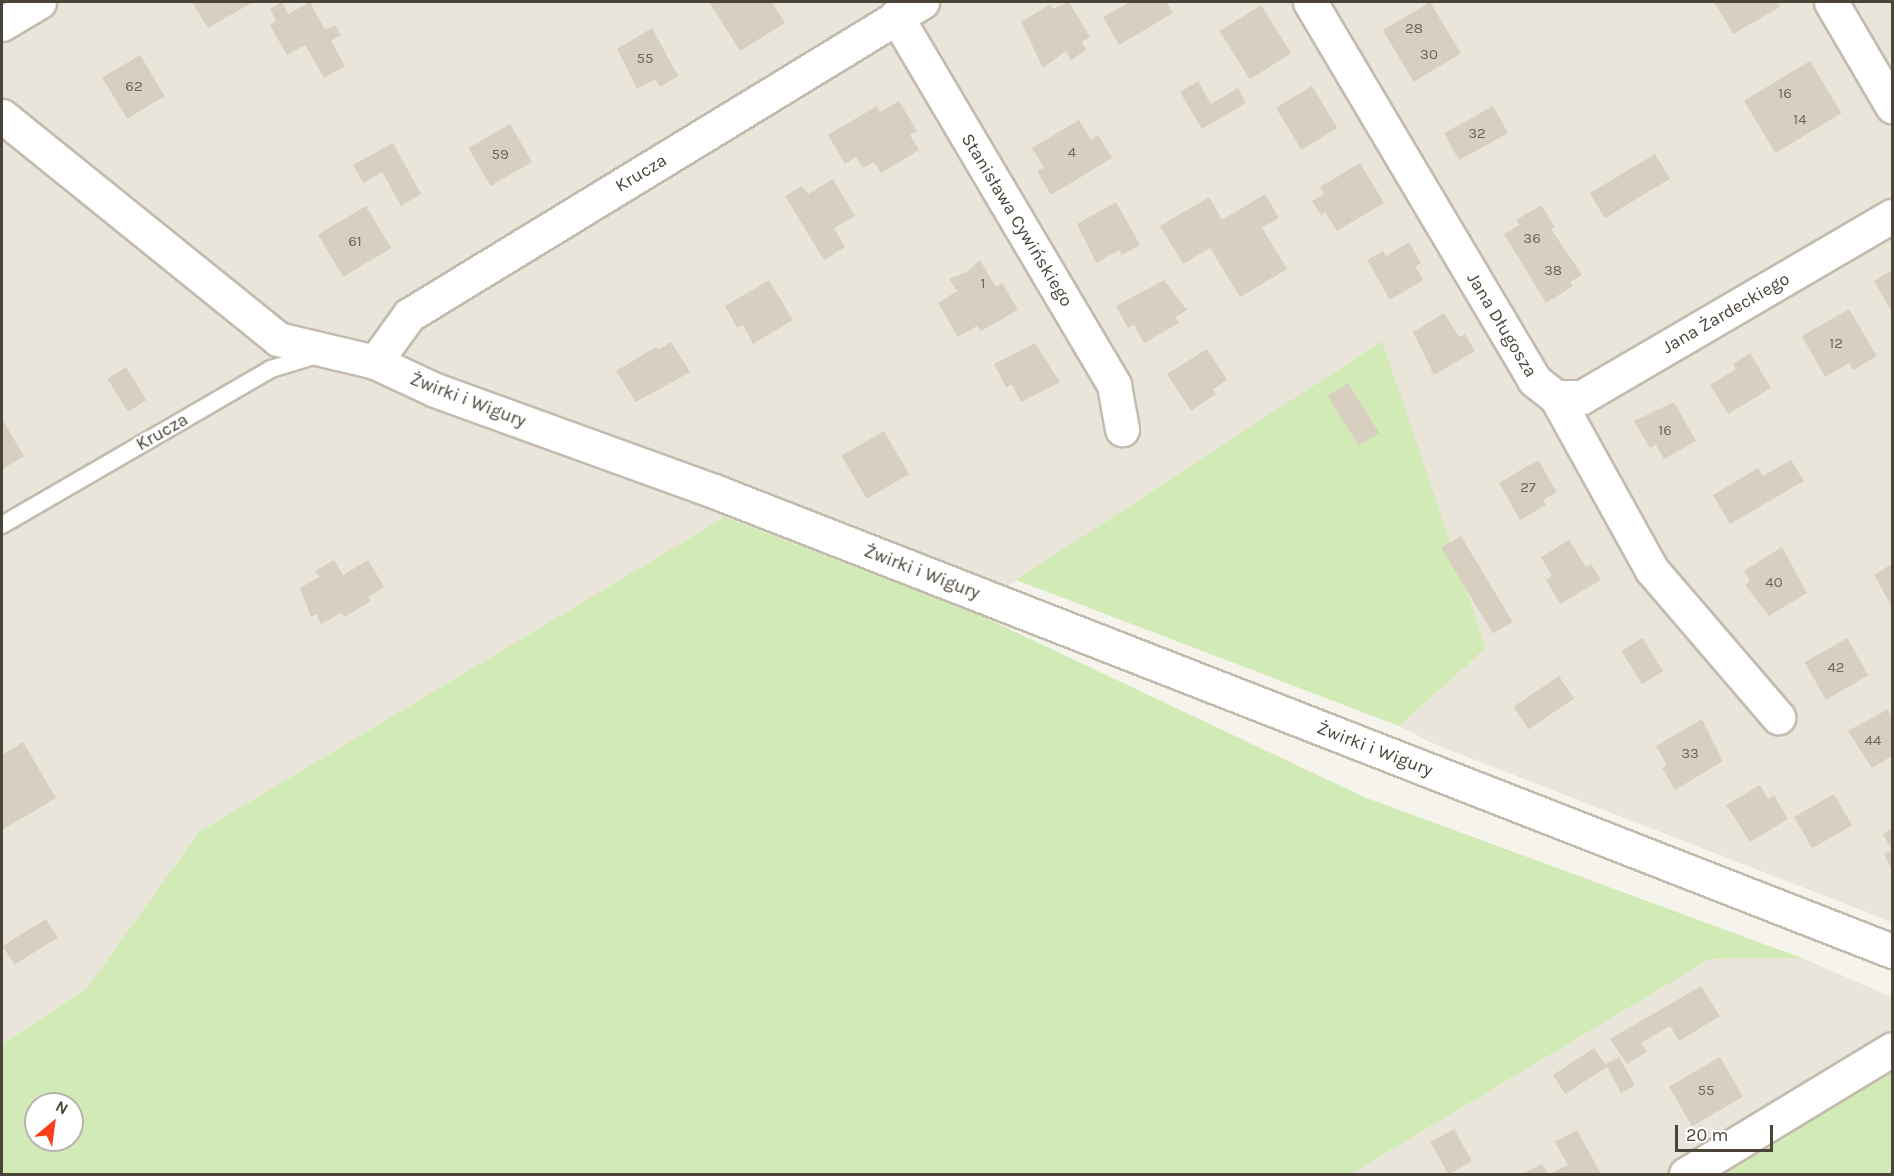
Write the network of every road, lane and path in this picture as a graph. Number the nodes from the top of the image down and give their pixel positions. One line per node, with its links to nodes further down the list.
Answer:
1 (39, 2): 5 (street)
2 (1310, 2): 11 (street, Jana Długosza)
3 (1831, 2): 6 (street)
4 (909, 9): 10 (street, Krucza); 12 (street, Stanisława Cywińskiego)
5 (2, 24)
6 (1893, 106)
7 (2, 116): 9 (street, Żwirki i Wigury)
8 (1893, 216): 11 (street, Jana Żardeckiego)
9 (329, 351): 10 (street, Żwirki i Wigury); 13 (lane, Krucza)
10 (375, 362): 15 (street, Żwirki i Wigury)
11 (1556, 397): 14 (street, Jana Długosza)
12 (1122, 429)
13 (2, 525)
14 (1778, 717)
15 (1893, 951)
16 (1893, 1049): 17 (street)
17 (1686, 1174)

